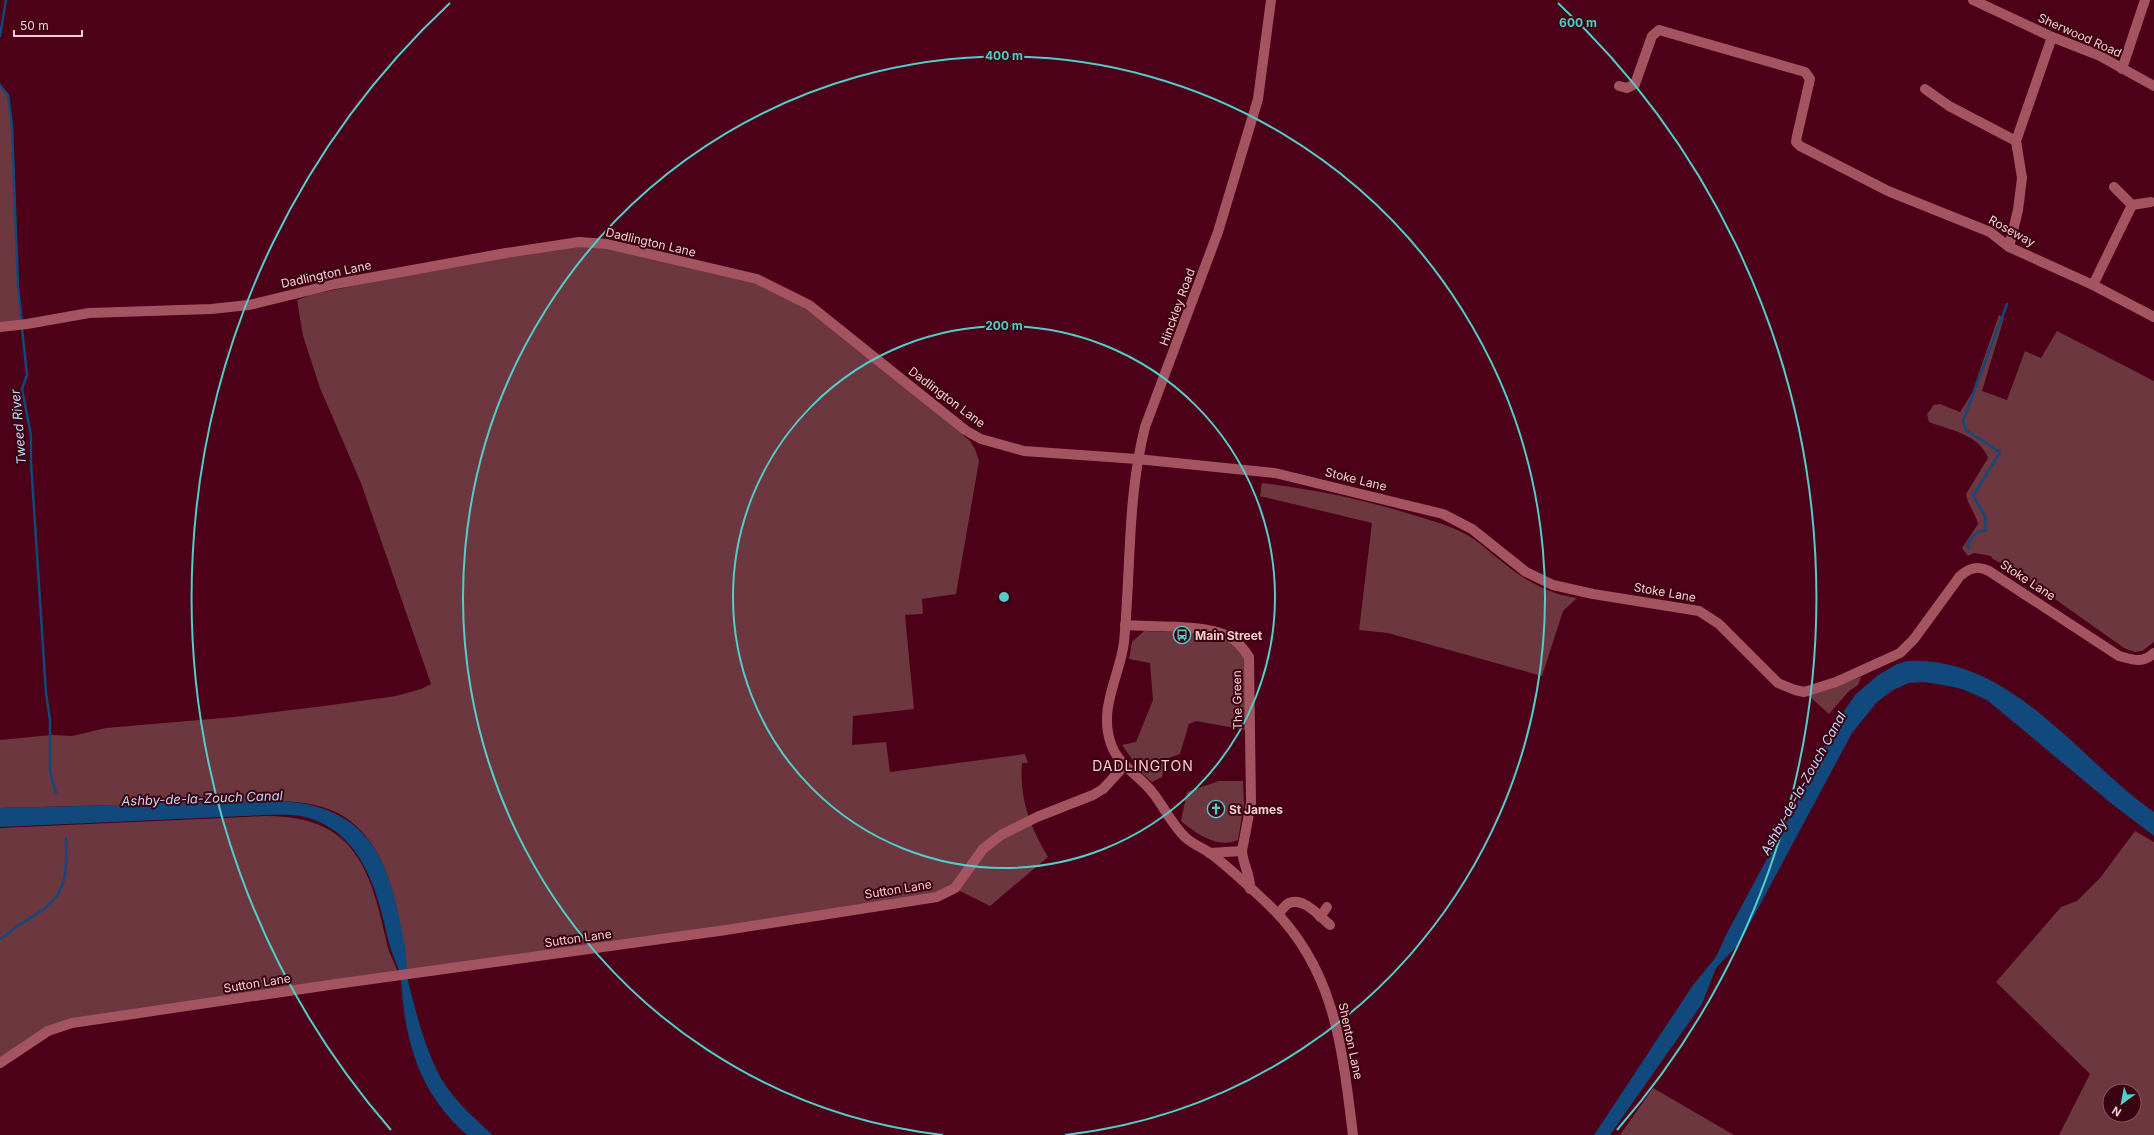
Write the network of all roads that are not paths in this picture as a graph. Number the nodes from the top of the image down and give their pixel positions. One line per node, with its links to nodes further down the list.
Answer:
1 (1271, 0): 17 (street, Hinckley Road)
2 (1973, 0): 4 (street, Sherwood Road)
3 (2145, 0): 5 (street)
4 (2052, 37): 5 (street, Sherwood Road); 9 (street)
5 (2122, 69): 7 (street, Sherwood Road)
6 (1619, 86): 13 (street, Roseway)
7 (2154, 86)
8 (1925, 89): 9 (street)
9 (2016, 141): 13 (street)
10 (2114, 187): 12 (street)
11 (2150, 202): 12 (street)
12 (2132, 205): 14 (street)
13 (2009, 247): 14 (street, Roseway)
14 (2094, 285): 15 (street, Roseway)
15 (2154, 318)
16 (0, 327): 17 (street, Dadlington Lane)
17 (1137, 459): 18 (street, Hinckley Road); 19 (street, Stoke Lane)
18 (1126, 625): 20 (street); 21 (street, The Green)
19 (2154, 653)
20 (1125, 765): 22 (street); 28 (street, Sutton Lane)
21 (1242, 851): 22 (street); 23 (street, The Green)
22 (1209, 853): 23 (street, Shenton Lane)
23 (1250, 889): 25 (street, Shenton Lane)
24 (1327, 907): 26 (street)
25 (1278, 914): 26 (street); 29 (street, Shenton Lane)
26 (1320, 917): 27 (street)
27 (1330, 925)
28 (0, 1063)
29 (1353, 1135)

